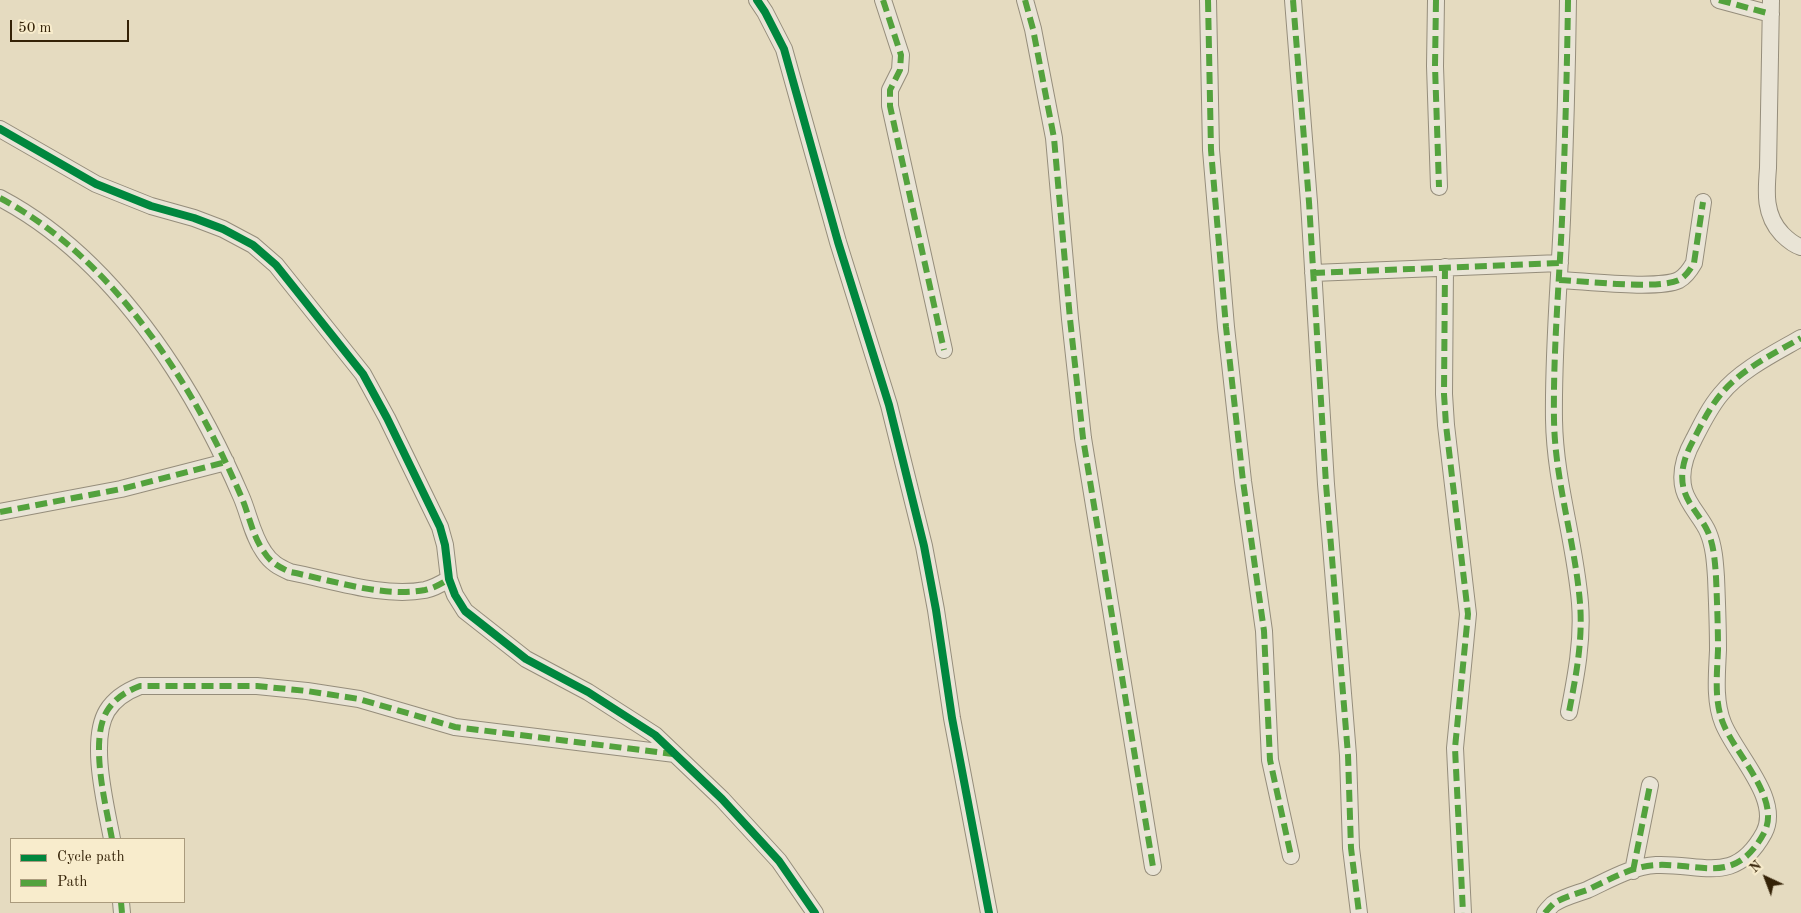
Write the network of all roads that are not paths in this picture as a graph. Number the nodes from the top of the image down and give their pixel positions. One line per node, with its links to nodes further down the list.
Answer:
1 (757, 0): 32 (street)
2 (883, 0): 20 (street)
3 (1025, 0): 29 (street)
4 (1208, 0): 28 (street)
5 (1293, 0): 17 (street)
6 (1436, 0): 11 (street)
7 (1568, 0): 15 (street)
8 (1720, 0): 9 (street)
9 (1771, 7): 14 (street)
10 (0, 129): 23 (street)
11 (1439, 187)
12 (0, 198): 21 (street)
13 (1703, 202): 18 (street)
14 (1801, 247)
15 (1560, 263): 16 (street); 18 (street)
16 (1445, 267): 17 (street); 34 (street)
17 (1313, 273): 33 (street)
18 (1559, 280): 24 (street)
19 (1801, 338): 30 (street)
20 (944, 350)
21 (226, 462): 22 (street); 23 (street)
22 (0, 512)
23 (449, 579): 25 (street)
24 (1569, 712)
25 (675, 754): 27 (street); 31 (street)
26 (1650, 785): 30 (street)
27 (112, 838)
28 (1291, 856)
29 (1153, 866)
30 (1633, 871): 35 (street)
31 (815, 913)
32 (989, 913)
33 (1359, 913)
34 (1464, 913)
35 (1545, 913)

